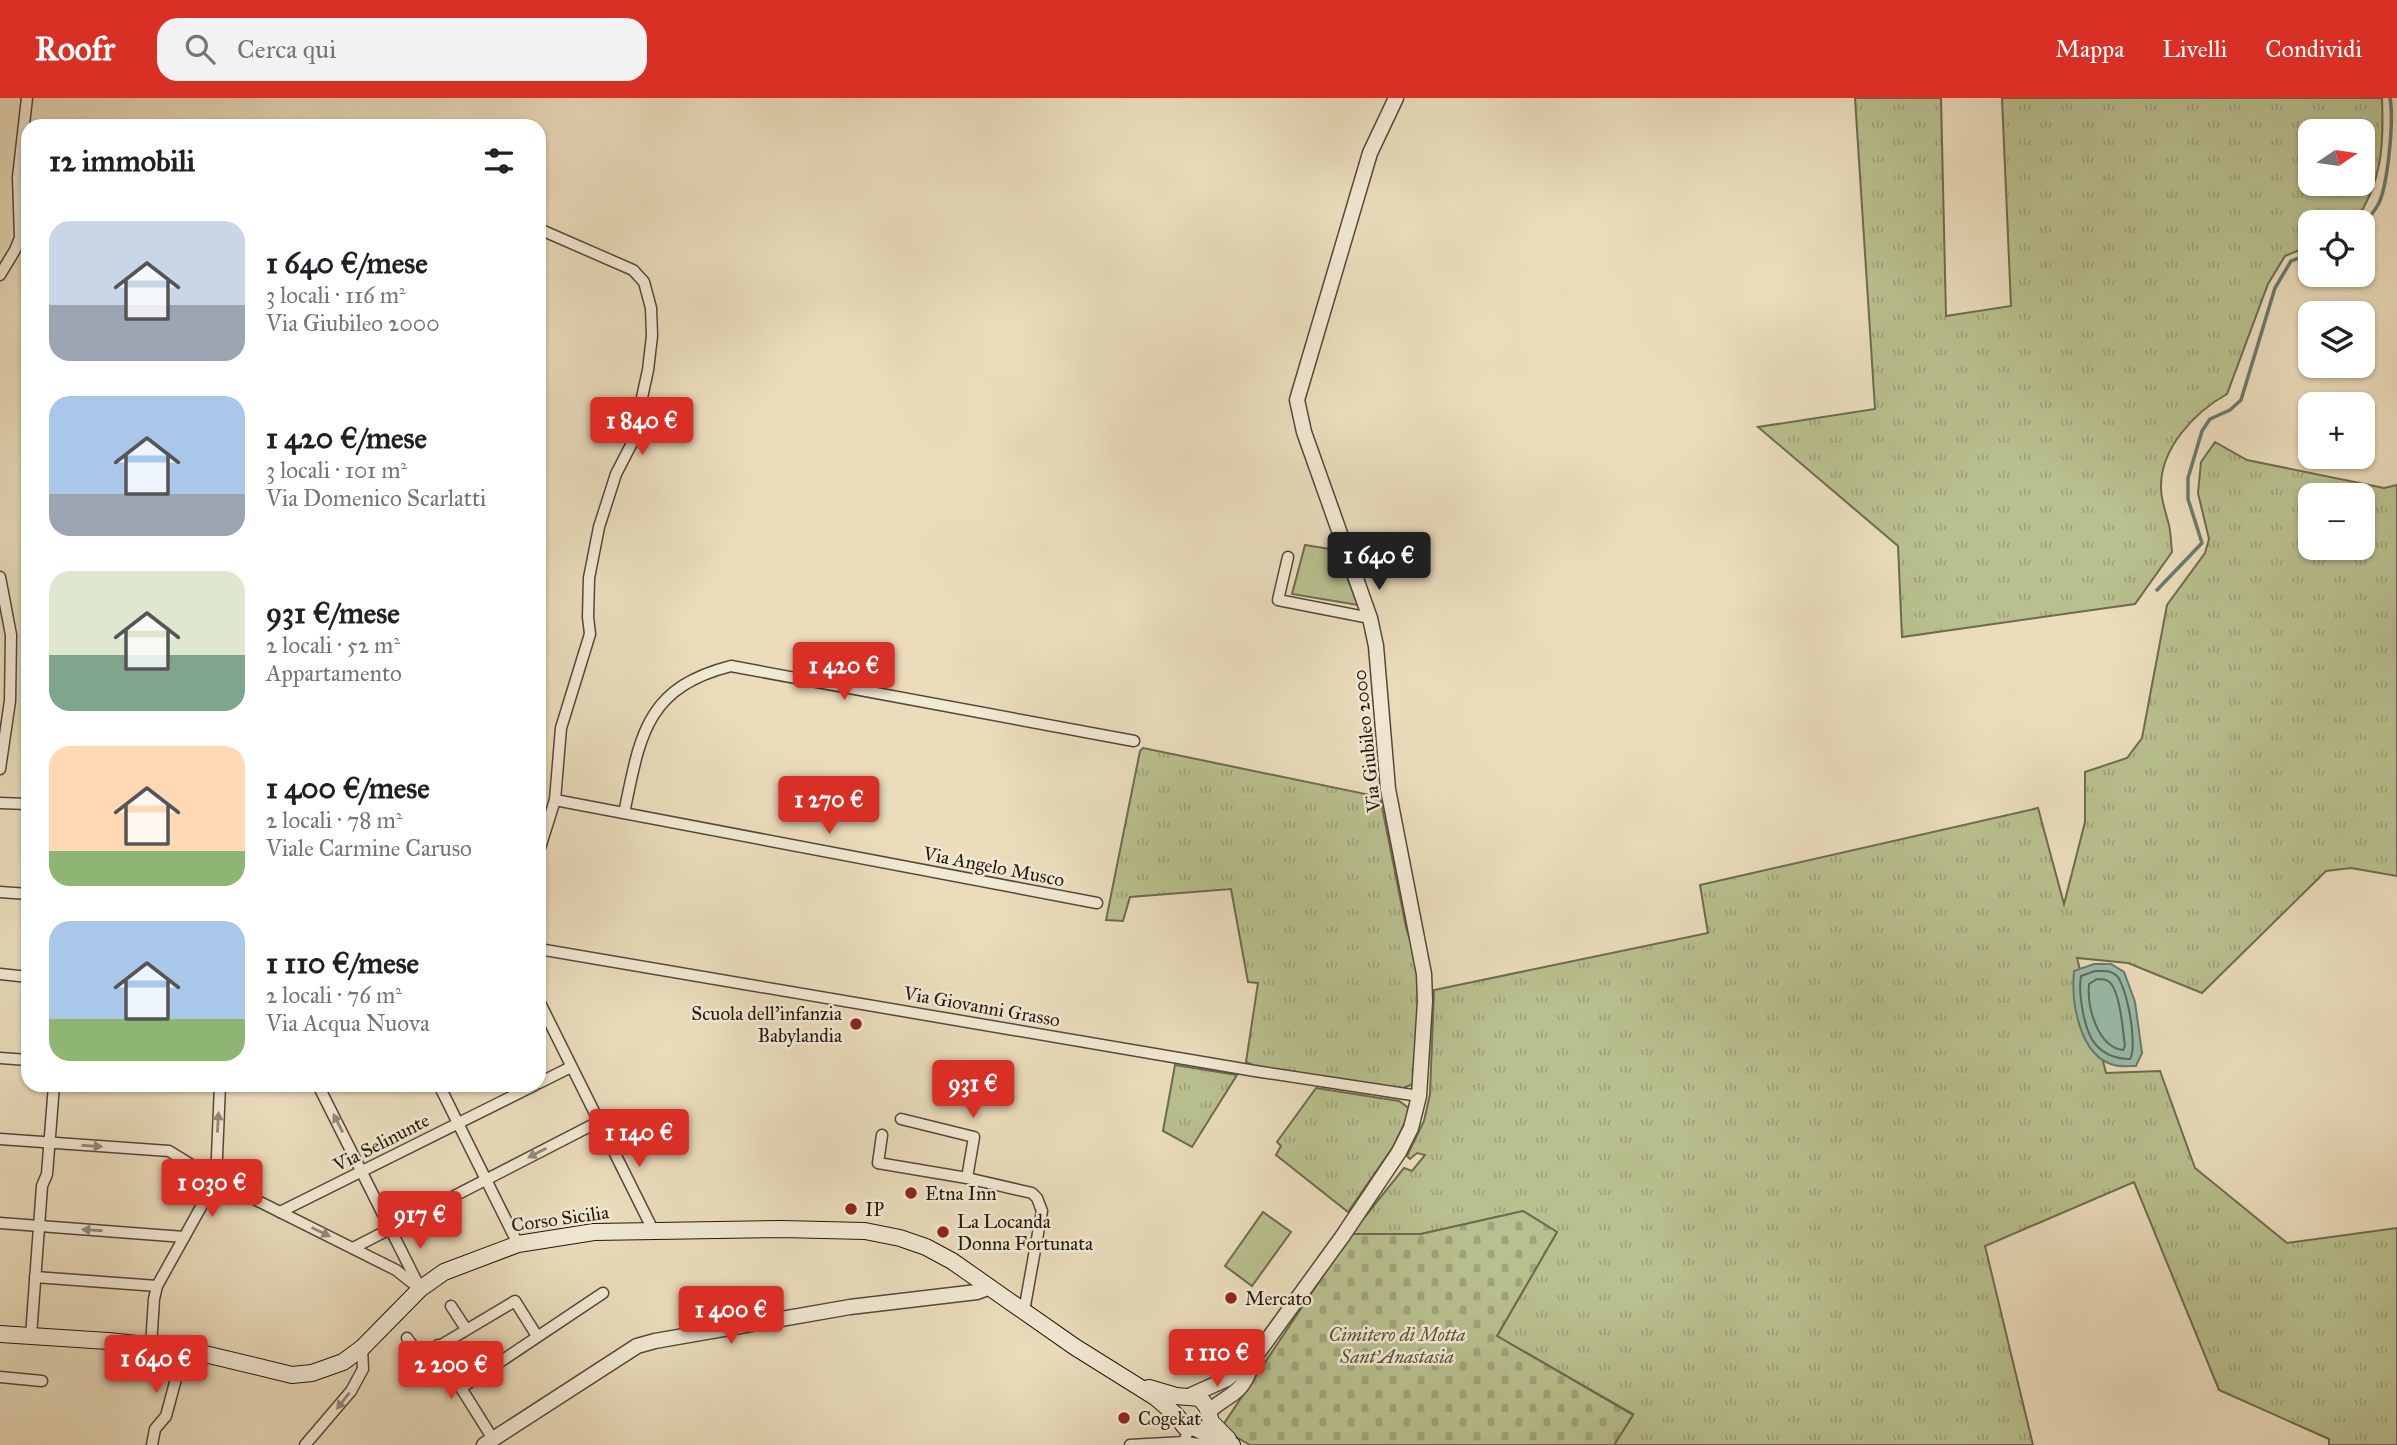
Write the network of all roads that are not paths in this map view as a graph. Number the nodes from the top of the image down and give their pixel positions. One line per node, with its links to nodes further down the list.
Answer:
1 (27, 98): 3 (street)
2 (1396, 98): 9 (street, Via Giubileo 2000)
3 (25, 119)
4 (21, 151): 6 (street)
5 (546, 232): 12 (street)
6 (0, 275)
7 (1288, 557): 9 (street)
8 (0, 577): 11 (street)
9 (1370, 618): 33 (street, Via Giubileo 2000)
10 (1133, 741): 15 (street)
11 (0, 769)
12 (555, 800): 15 (street, Via Angelo Musco); 16 (street)
13 (0, 803): 14 (street)
14 (21, 804)
15 (624, 813): 19 (street, Via Angelo Musco)
16 (546, 829)
17 (0, 892): 18 (street)
18 (21, 894)
19 (1097, 903)
20 (546, 950): 33 (street, Via Giovanni Grasso)
21 (0, 974): 22 (street)
22 (21, 976)
23 (546, 1015): 26 (street)
24 (0, 1058): 25 (street)
25 (21, 1060)
26 (571, 1067): 27 (street, Via Selinunte); 35 (street)
27 (546, 1080)
28 (53, 1092): 39 (street)
29 (220, 1092): 43 (street, one-way to 29)
30 (322, 1092): 40 (street, one-way to 30)
31 (442, 1092): 36 (street)
32 (521, 1092): 36 (street, Via Selinunte)
33 (1419, 1096): 68 (street, Via Giubileo 2000)
34 (901, 1119): 42 (street)
35 (598, 1122): 41 (street, one-way to 41); 48 (street)
36 (458, 1123): 40 (street, Via Selinunte); 41 (street)
37 (882, 1135): 42 (street)
38 (0, 1139): 39 (street)
39 (49, 1143): 43 (street, one-way to 43); 46 (street)
40 (362, 1171): 44 (street, Via Selinunte); 47 (street)
41 (485, 1178): 47 (street); 50 (street)
42 (967, 1178): 58 (street)
43 (216, 1180): 44 (street); 49 (street)
44 (280, 1212): 51 (street, one-way to 51)
45 (0, 1226): 46 (street)
46 (38, 1226): 49 (street, one-way to 46); 52 (street)
47 (391, 1227): 51 (street); 55 (street)
48 (653, 1230): 50 (main road, Corso Sicilia); 54 (main road, Corso Sicilia)
49 (184, 1237): 53 (street)
50 (517, 1244): 55 (main road, Corso Sicilia)
51 (353, 1248): 55 (street)
52 (35, 1277): 53 (street); 61 (street)
53 (157, 1286): 65 (street)
54 (990, 1287): 58 (main road, Corso Sicilia); 77 (street)
55 (420, 1289): 66 (main road, Corso Sicilia)
56 (603, 1293): 62 (street)
57 (451, 1306): 59 (street)
58 (1024, 1311): 71 (main road, Corso Sicilia)
59 (466, 1329): 62 (street); 64 (street)
60 (0, 1334): 61 (main road, Corso Sicilia)
61 (31, 1336): 65 (main road, Corso Sicilia)
62 (537, 1336): 72 (street)
63 (407, 1338): 64 (street)
64 (438, 1345): 72 (street)
65 (151, 1346): 67 (main road, Corso Sicilia)
66 (362, 1348): 67 (main road, Corso Sicilia); 79 (street, one-way to 79)
67 (184, 1349): 78 (street)
68 (1255, 1357): 73 (street); 74 (street)
69 (0, 1377): 70 (street)
70 (42, 1381)
71 (1133, 1383): 73 (main road); 75 (main road)
72 (461, 1388): 77 (street)
73 (1188, 1396): 74 (main road); 75 (main road)
74 (1208, 1414): 76 (main road); 82 (main road)
75 (1176, 1415): 76 (main road)
76 (1189, 1433): 80 (street); 81 (street); 82 (main road)
77 (489, 1442)
78 (152, 1445)
79 (305, 1445)
80 (1130, 1445)
81 (1209, 1445)
82 (1234, 1445)

